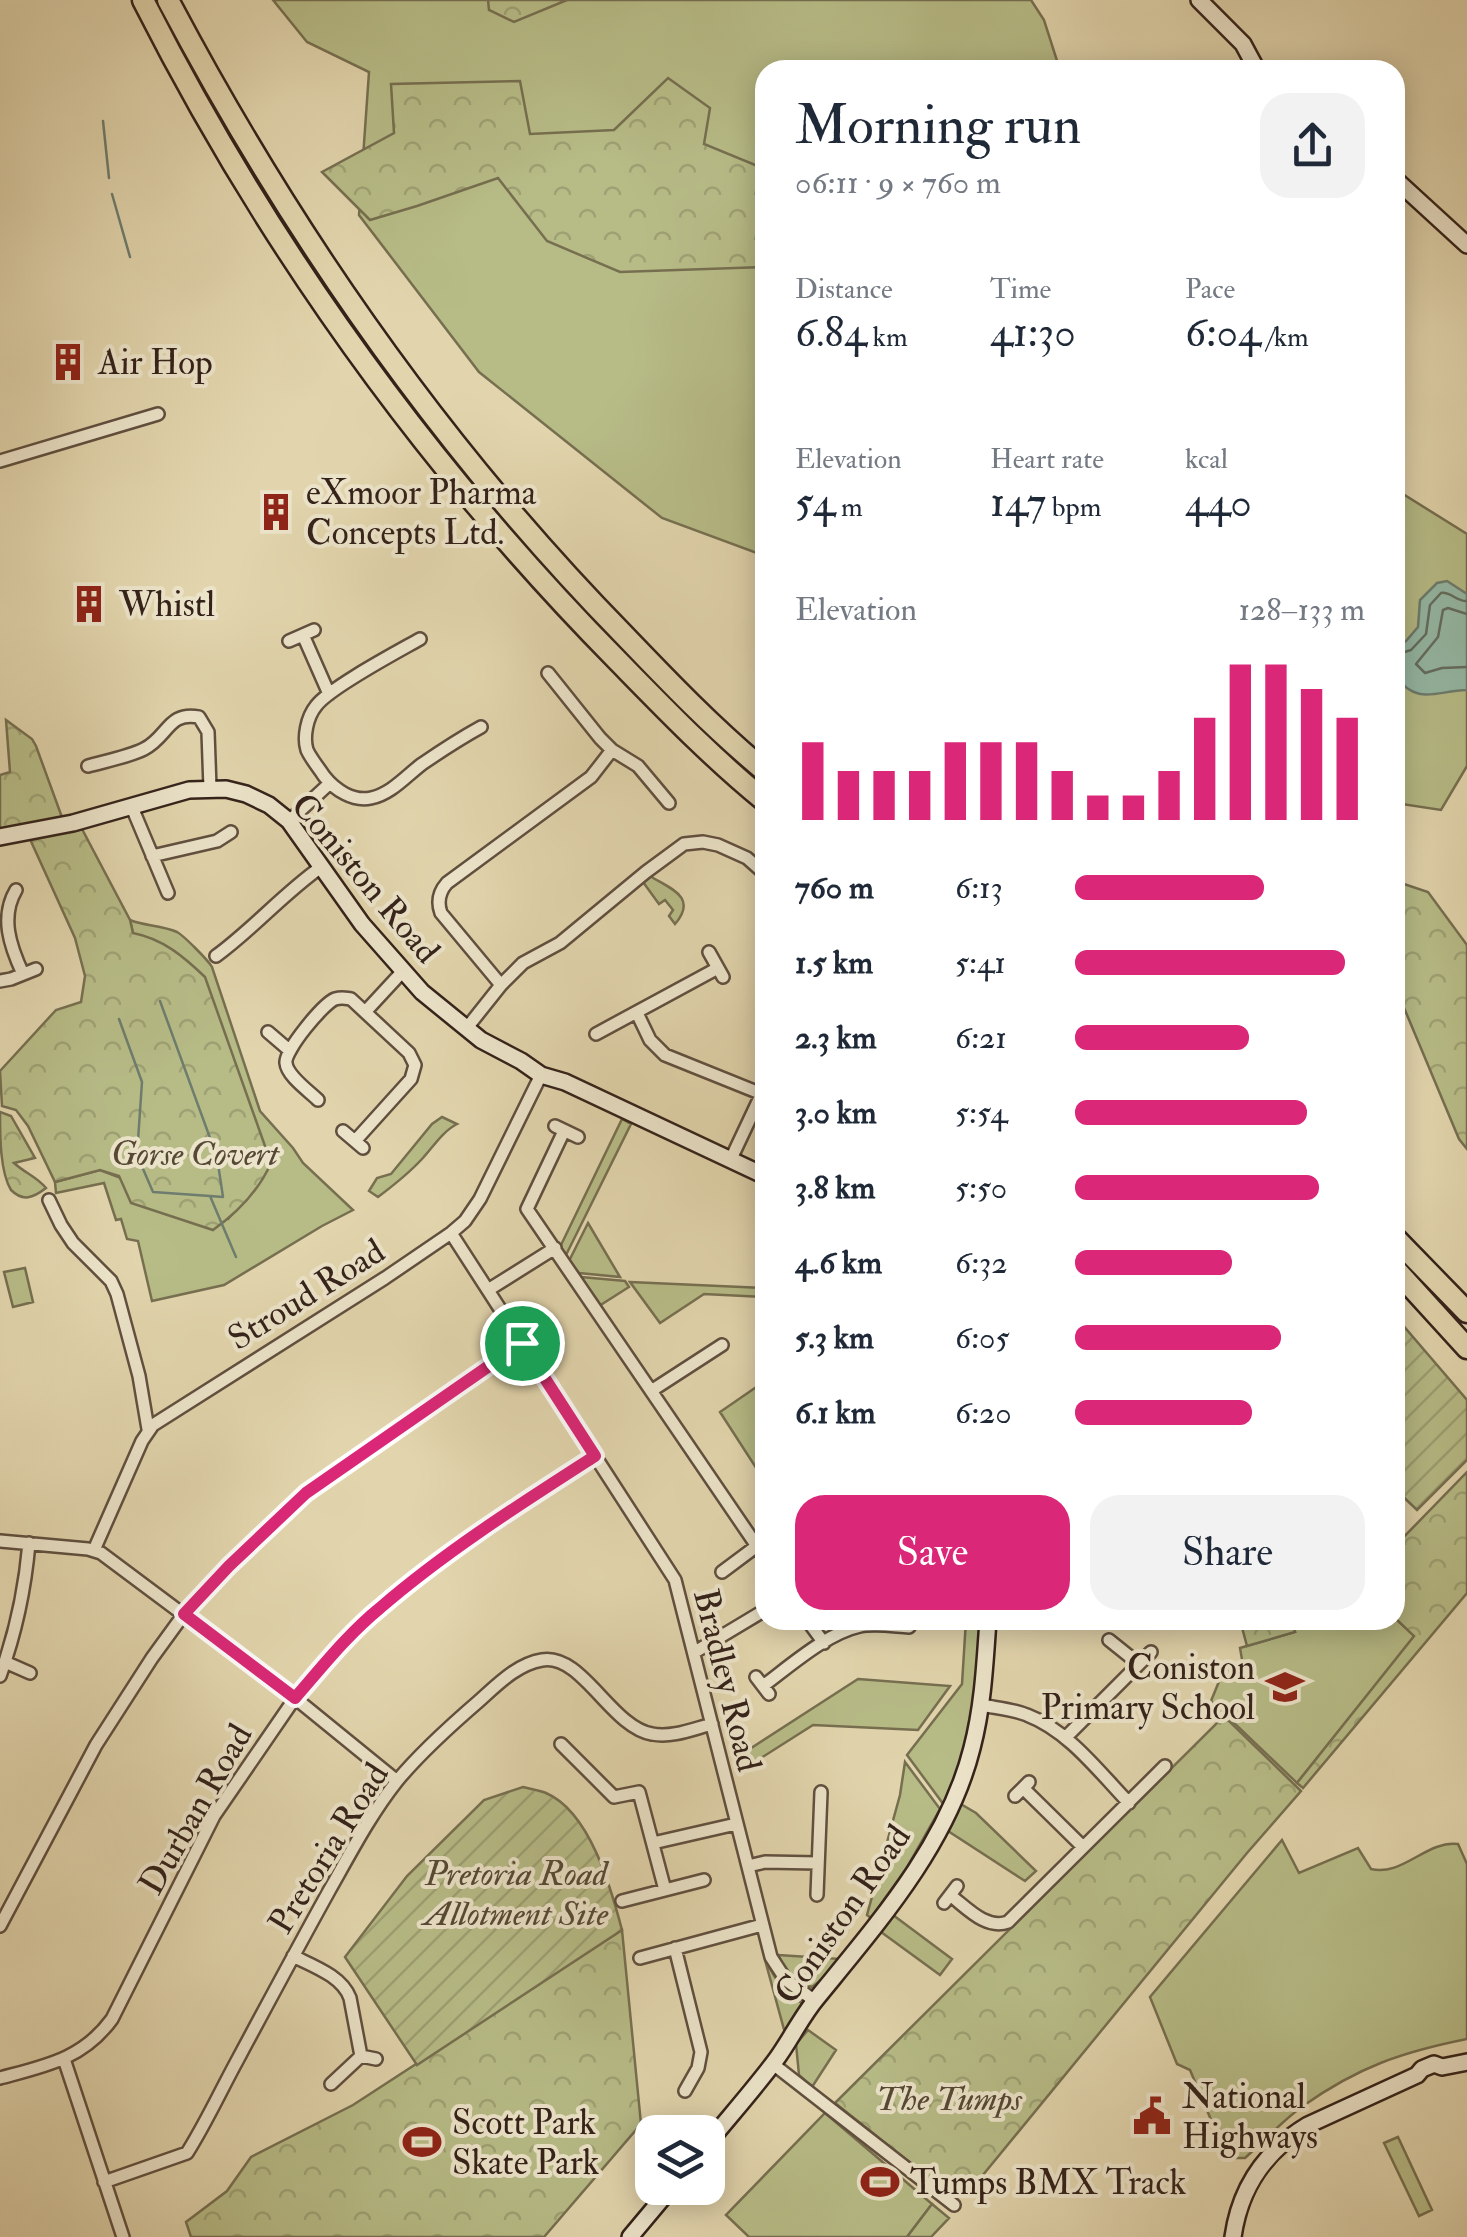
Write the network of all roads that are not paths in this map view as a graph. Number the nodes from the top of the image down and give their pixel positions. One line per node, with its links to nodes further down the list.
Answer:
1 (143, 0): 21 (highway)
2 (168, 0): 6 (highway)
3 (180, 0): 6 (highway)
4 (1200, 0): 5 (street)
5 (1252, 60)
6 (209, 76): 18 (highway)
7 (1405, 187): 8 (street)
8 (1467, 245)
9 (158, 414): 10 (street)
10 (0, 461)
11 (420, 639): 14 (street)
12 (289, 641): 14 (street)
13 (550, 681): 16 (street)
14 (329, 694): 19 (street)
15 (471, 728): 19 (street)
16 (612, 750): 22 (street); 24 (street)
17 (93, 760): 20 (street)
18 (755, 762)
19 (330, 783): 26 (street)
20 (210, 788): 23 (street, Coniston Road); 26 (street, Coniston Road)
21 (755, 792)
22 (669, 803)
23 (131, 805): 27 (street, Coniston Road); 29 (street)
24 (552, 806): 25 (street); 40 (street)
25 (560, 818)
26 (288, 822): 31 (street, Coniston Road)
27 (0, 837)
28 (228, 852): 29 (street)
29 (152, 856): 33 (street)
30 (755, 865): 40 (street)
31 (321, 866): 35 (street); 37 (street, Coniston Road)
32 (9, 892): 38 (street)
33 (168, 893)
34 (709, 952): 42 (street)
35 (216, 956)
36 (36, 968): 38 (street)
37 (403, 972): 41 (street); 43 (street, Coniston Road)
38 (23, 974): 39 (street)
39 (0, 981)
40 (501, 986): 43 (street)
41 (366, 1011): 46 (street); 51 (street)
42 (637, 1013): 45 (street); 48 (street)
43 (466, 1029): 47 (street, Coniston Road)
44 (268, 1032): 46 (street)
45 (604, 1035)
46 (289, 1050): 49 (street)
47 (541, 1075): 53 (street, Coniston Road); 56 (street, Stroud Road)
48 (755, 1088)
49 (318, 1100)
50 (755, 1110): 53 (street)
51 (343, 1132)
52 (578, 1137): 57 (street)
53 (730, 1161): 54 (street, Coniston Road)
54 (755, 1172)
55 (49, 1200): 66 (street)
56 (451, 1234): 60 (street, Bradley Road); 66 (street, Stroud Road)
57 (554, 1248): 60 (street); 65 (street)
58 (1405, 1248): 61 (highway)
59 (1405, 1281): 64 (highway)
60 (488, 1290): 62 (street, Bradley Road)
61 (1467, 1312)
62 (522, 1343): 67 (street, Bradley Road); 74 (street)
63 (722, 1345): 65 (street)
64 (1467, 1348)
65 (652, 1391): 68 (street)
66 (148, 1429): 72 (street)
67 (595, 1456): 81 (street, Bradley Road); 88 (street, Durban Road)
68 (755, 1535)
69 (0, 1541): 70 (street)
70 (29, 1543): 72 (street); 83 (street)
71 (755, 1547): 73 (street)
72 (94, 1550): 74 (street)
73 (722, 1572)
74 (184, 1614): 88 (street); 109 (street)
75 (755, 1616): 81 (street)
76 (815, 1630): 80 (street)
77 (847, 1630): 80 (street)
78 (987, 1630): 89 (street, Coniston Road)
79 (1108, 1640): 84 (street)
80 (824, 1642): 87 (street)
81 (695, 1652): 90 (street, Bradley Road)
82 (1151, 1652): 84 (street)
83 (5, 1662): 85 (street); 86 (street)
84 (1138, 1664): 91 (street)
85 (30, 1672)
86 (0, 1676)
87 (762, 1685)
88 (295, 1698): 94 (street); 115 (street, Durban Road)
89 (981, 1705): 91 (street); 113 (street, Coniston Road)
90 (712, 1724): 94 (street, Pretoria Road); 98 (street, Bradley Road)
91 (1065, 1738): 97 (street)
92 (561, 1744): 99 (street)
93 (1165, 1766): 97 (street)
94 (398, 1781): 111 (street, Pretoria Road)
95 (1022, 1789): 100 (street)
96 (821, 1792): 101 (street, Coniston Road)
97 (1129, 1803): 100 (street)
98 (736, 1824): 99 (street); 102 (street, Bradley Road)
99 (653, 1844): 104 (street)
100 (1083, 1847): 106 (street)
101 (818, 1863): 102 (street, Coniston Road); 105 (street, Coniston Road)
102 (748, 1866): 108 (street, Bradley Road)
103 (704, 1880): 104 (street)
104 (665, 1890): 107 (street)
105 (817, 1895)
106 (950, 1895)
107 (622, 1901)
108 (762, 1925): 110 (street); 113 (street, Bradley Road)
109 (0, 1926)
110 (675, 1948): 112 (street); 121 (street)
111 (293, 1956): 114 (street); 123 (street, Pretoria Road)
112 (640, 1958)
113 (815, 2000): 118 (street, Coniston Road)
114 (361, 2056): 116 (street); 120 (street)
115 (64, 2059): 119 (street, Durban Road); 123 (street)
116 (376, 2060)
117 (1467, 2062): 128 (street)
118 (773, 2064): 122 (street, Coniston Road); 125 (street)
119 (0, 2078)
120 (331, 2084)
121 (686, 2090)
122 (725, 2123)
123 (104, 2182): 126 (street)
124 (657, 2205): 127 (street)
125 (954, 2206)
126 (123, 2237)
127 (630, 2237)
128 (1233, 2237)

